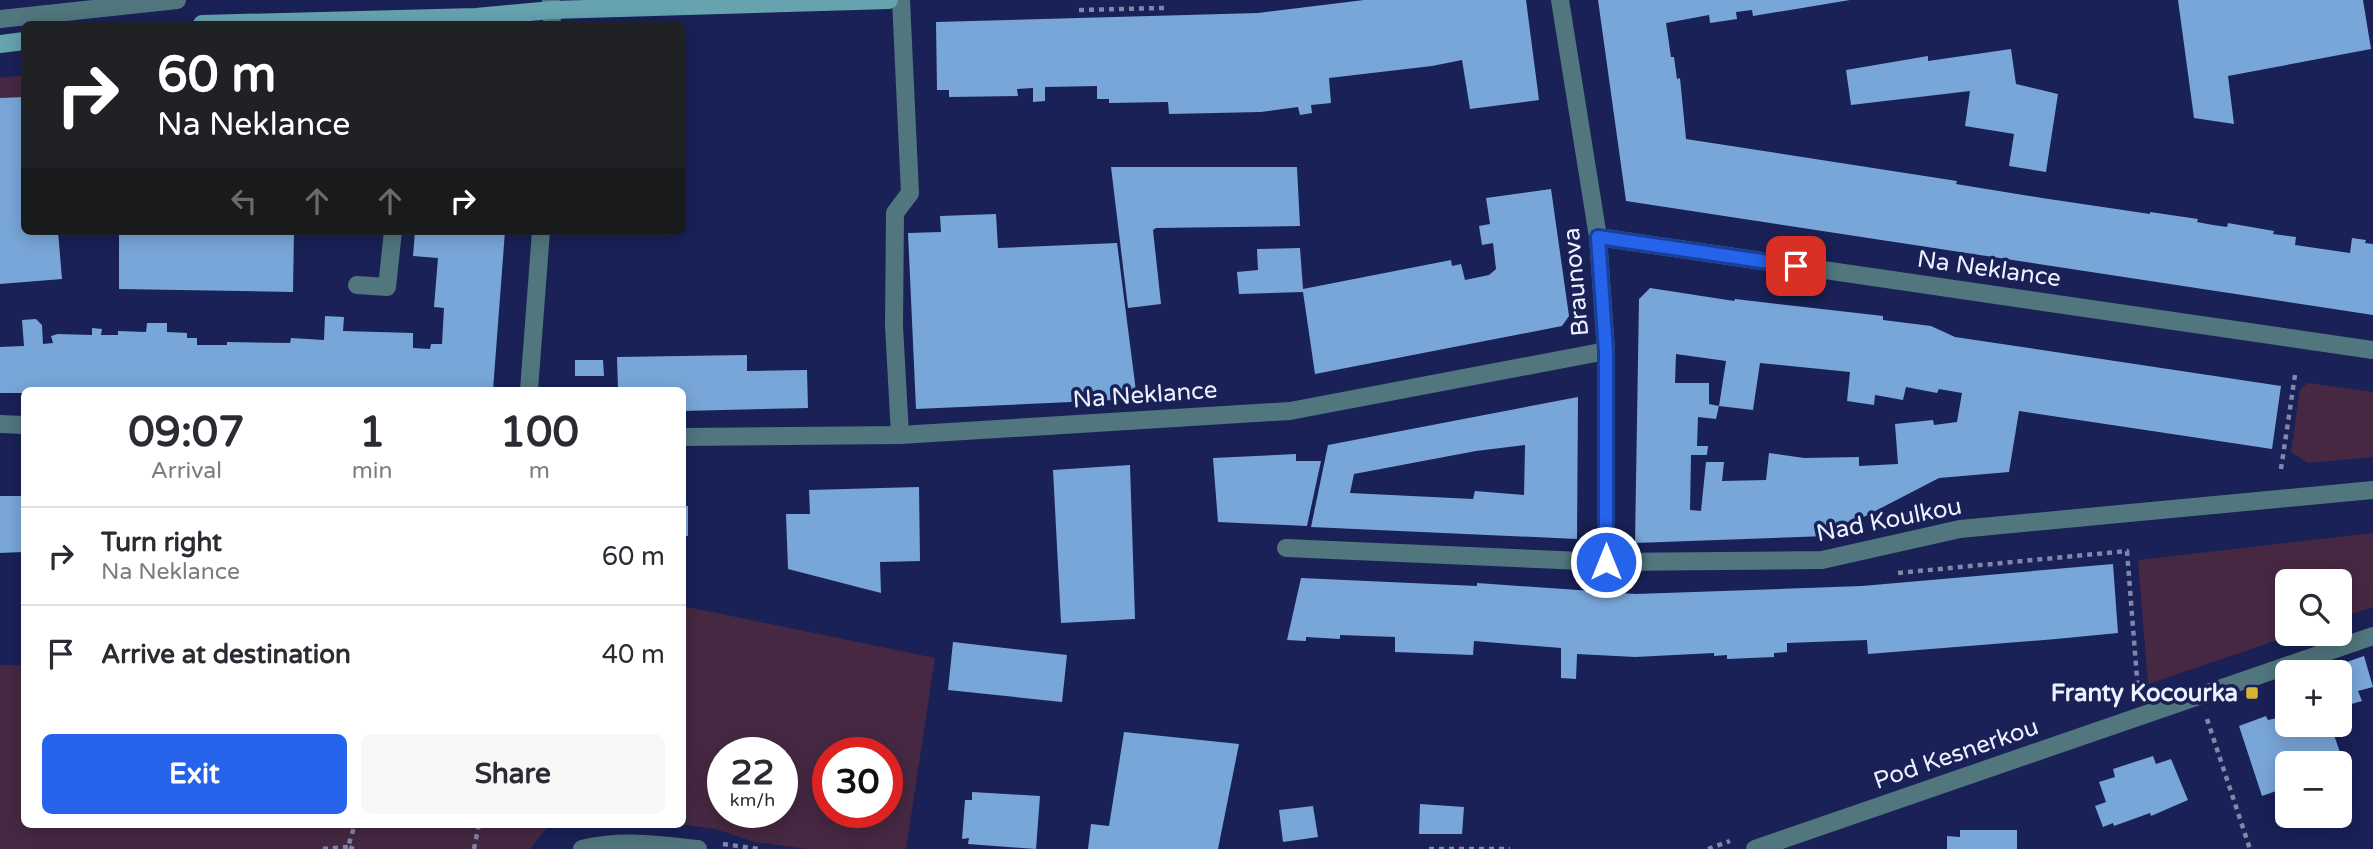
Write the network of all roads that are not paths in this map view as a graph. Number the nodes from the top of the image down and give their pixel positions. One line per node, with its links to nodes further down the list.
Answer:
1 (177, 0): 6 (street)
2 (889, 0): 5 (main road)
3 (901, 0): 19 (street)
4 (1560, 0): 12 (street, Braunova)
5 (552, 11): 7 (main road)
6 (0, 19)
7 (319, 21)
8 (21, 41): 9 (main road)
9 (0, 44)
10 (393, 235): 13 (street)
11 (541, 235): 16 (street)
12 (1598, 237): 14 (street, Na Neklance); 15 (street, Braunova)
13 (357, 285)
14 (2373, 350)
15 (1606, 351): 19 (street, Na Neklance); 23 (street, Braunova)
16 (529, 387)
17 (0, 424): 18 (street)
18 (21, 425)
19 (900, 436): 20 (street, Na Neklance)
20 (686, 437)
21 (2373, 490): 23 (street, Nad Koulkou)
22 (1286, 548): 23 (street, Nad Koulkou)
23 (1606, 562)
24 (2373, 636): 27 (street, Pod Kesnerkou)
25 (582, 849): 26 (street)
26 (698, 849)
27 (1755, 849)

